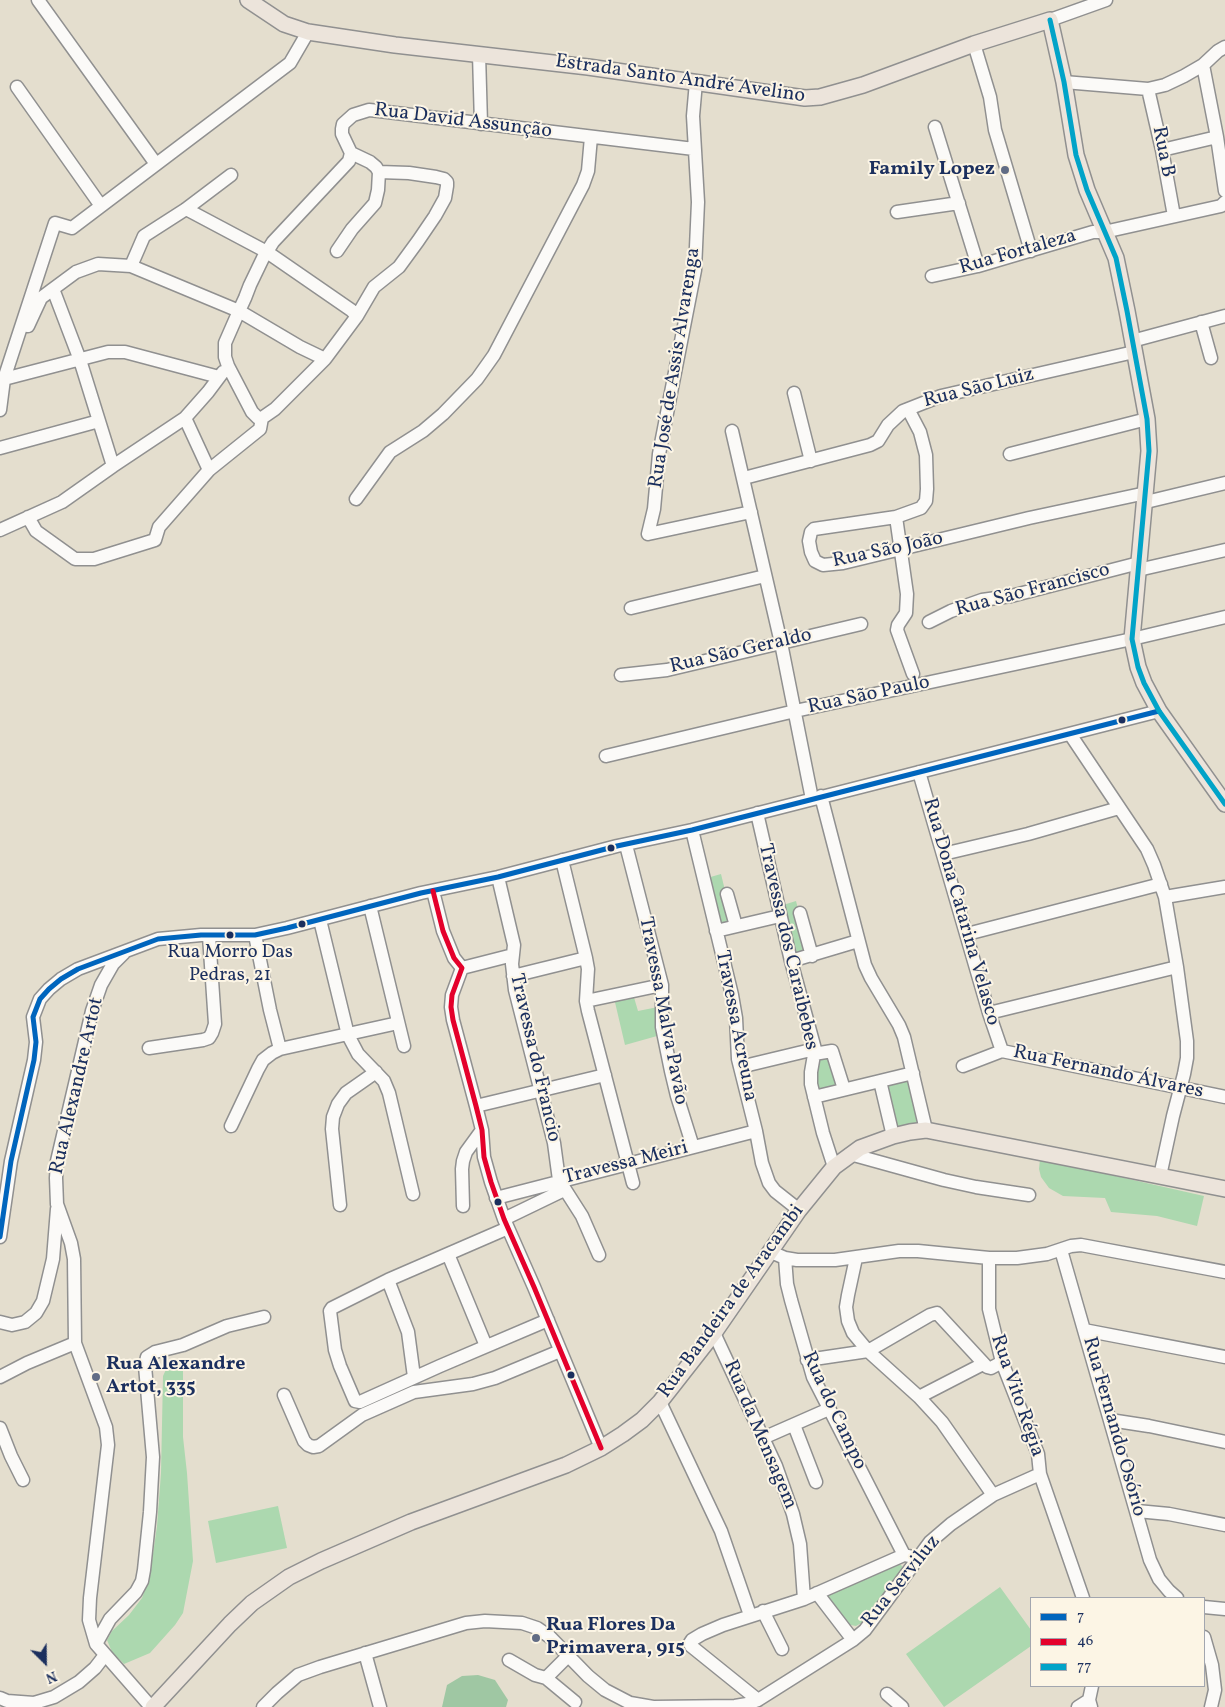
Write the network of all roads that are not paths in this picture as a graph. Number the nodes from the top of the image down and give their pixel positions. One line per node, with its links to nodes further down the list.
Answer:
1 (38, 0): 21 (street)
2 (248, 0): 5 (main road, Estrada Santo André Avelino)
3 (1106, 0): 4 (street, Estrada Santo André Avelino)
4 (1050, 20): 6 (main road, Estrada Santo André Avelino); 11 (main road)
5 (308, 32): 8 (main road, Estrada Santo André Avelino); 21 (street)
6 (974, 44): 10 (main road, Estrada Santo André Avelino); 32 (street)
7 (1225, 47): 9 (street)
8 (479, 54): 10 (main road, Estrada Santo André Avelino); 14 (street)
9 (1203, 65): 13 (street); 17 (street)
10 (696, 82): 18 (street, Rua José de Assis Alvarenga)
11 (1064, 82): 13 (street); 31 (main road)
12 (17, 87): 27 (street)
13 (1148, 89): 19 (street, Rua B)
14 (481, 124): 16 (street, Rua David Assunção); 20 (street, Rua David Assunção)
15 (935, 127): 25 (street)
16 (591, 137): 18 (street, Rua David Assunção); 66 (street)
17 (1217, 137): 19 (street); 24 (street)
18 (694, 149): 67 (street, Rua José de Assis Alvarenga)
19 (1162, 150): 30 (street, Rua B)
20 (351, 153): 22 (street); 33 (street)
21 (156, 164): 27 (street)
22 (379, 172): 34 (street); 40 (street)
23 (232, 175): 28 (street)
24 (1225, 191)
25 (959, 204): 29 (street); 36 (street)
26 (1223, 204): 30 (street, Rua Fortaleza)
27 (101, 206): 49 (street)
28 (186, 209): 33 (street); 35 (street)
29 (897, 212)
30 (1174, 216): 31 (street, Rua Fortaleza)
31 (1104, 232): 32 (street, Rua Fortaleza); 43 (main road)
32 (1031, 251): 36 (street, Rua Fortaleza)
33 (267, 252): 39 (street); 40 (street)
34 (337, 252)
35 (131, 266): 38 (street); 39 (street)
36 (978, 266): 37 (street, Rua Fortaleza)
37 (932, 276)
38 (53, 289): 46 (street); 49 (street)
39 (239, 311): 45 (street); 47 (street)
40 (357, 316): 45 (street)
41 (1225, 316): 42 (street, Rua São Luiz)
42 (1201, 322): 43 (street, Rua São Luiz); 44 (street)
43 (1133, 346): 51 (street, Rua São Luiz); 55 (main road)
44 (1211, 358)
45 (325, 359): 54 (street)
46 (80, 360): 48 (street); 49 (street); 56 (street)
47 (228, 366): 48 (street); 54 (street)
48 (219, 377): 53 (street)
49 (4, 379): 52 (street)
50 (794, 392): 60 (street)
51 (908, 409): 60 (street, Rua São Luiz); 69 (street, Rua São João)
52 (0, 410)
53 (185, 418): 61 (street); 62 (street)
54 (262, 418): 62 (street)
55 (1147, 419): 59 (street); 65 (main road)
56 (99, 421): 58 (street); 61 (street)
57 (732, 431): 63 (street)
58 (0, 448)
59 (1010, 454)
60 (811, 461): 63 (street, Rua São Luiz)
61 (113, 466): 68 (street)
62 (209, 470): 68 (street)
63 (744, 478): 67 (street)
64 (1225, 483): 65 (street, Rua São João)
65 (1146, 498): 71 (street, Rua São João); 73 (main road)
66 (356, 499)
67 (751, 512): 74 (street)
68 (28, 517): 70 (street)
69 (896, 517): 71 (street); 71 (street, Rua São João)
70 (0, 530)
71 (902, 550): 81 (street)
72 (1225, 550): 73 (street, Rua São Francisco)
73 (1138, 567): 77 (street, Rua São Francisco); 79 (main road)
74 (765, 576): 75 (street); 80 (street)
75 (631, 608)
76 (1225, 617): 79 (street, Rua São Paulo)
77 (929, 622)
78 (861, 624): 80 (street, Rua São Geraldo)
79 (1132, 639): 83 (main road); 84 (street, Rua São Paulo)
80 (781, 643): 82 (street, Rua São Geraldo); 84 (street)
81 (913, 674)
82 (621, 675)
83 (1159, 711): 85 (street); 89 (main road)
84 (795, 712): 86 (street, Rua São Paulo); 88 (street)
85 (1070, 734): 87 (street); 90 (street)
86 (606, 756)
87 (919, 772): 88 (street); 94 (street, Rua Dona Catarina Velasco)
88 (817, 797): 91 (street); 111 (street)
89 (1225, 803)
90 (1119, 808): 94 (street); 97 (street)
91 (757, 813): 92 (street); 104 (street, Travessa dos Caraibebes)
92 (692, 830): 93 (street); 107 (street, Travessa Acreuna)
93 (626, 845): 95 (street); 120 (street, Travessa Malva Pavão)
94 (943, 854): 108 (street, Rua Dona Catarina Velasco)
95 (562, 860): 96 (street); 115 (street)
96 (498, 877): 99 (street); 113 (street, Travessa do Francio)
97 (1161, 884): 101 (street); 108 (street)
98 (1225, 887): 101 (street)
99 (434, 891): 102 (street); 118 (street)
100 (727, 894): 106 (street)
101 (1165, 897): 117 (street)
102 (370, 906): 105 (street); 123 (street)
103 (800, 913): 114 (street)
104 (780, 916): 106 (street); 116 (street, Travessa dos Caraibebes)
105 (320, 920): 109 (street); 124 (street)
106 (736, 926): 107 (street)
107 (716, 931): 131 (street, Travessa Acreuna)
108 (967, 934): 122 (street, Rua Dona Catarina Velasco)
109 (255, 935): 110 (street); 127 (street)
110 (209, 936): 112 (street); 126 (street)
111 (858, 941): 114 (street); 133 (street)
112 (124, 953): 158 (street, Rua Alexandre Artot); 163 (street)
113 (513, 955): 118 (street); 119 (street, Travessa do Francio)
114 (812, 956): 116 (street)
115 (586, 958): 119 (street); 121 (street)
116 (791, 961): 128 (street, Travessa dos Caraibebes)
117 (1177, 967): 122 (street); 137 (street)
118 (462, 968): 141 (street)
119 (513, 976): 138 (street, Travessa do Francio)
120 (662, 985): 121 (street); 147 (street, Travessa Malva Pavão)
121 (586, 1001): 134 (street)
122 (989, 1013): 129 (street, Rua Dona Catarina Velasco)
123 (398, 1023): 124 (street); 125 (street)
124 (348, 1035): 127 (street); 132 (street)
125 (404, 1046)
126 (149, 1048)
127 (280, 1049): 142 (street)
128 (815, 1051): 131 (street); 136 (street); 139 (street, Travessa dos Caraibebes)
129 (1002, 1051): 130 (street, Rua Fernando Álvares); 137 (street, Rua Fernando Álvares)
130 (962, 1066)
131 (740, 1067): 145 (street, Travessa Acreuna)
132 (376, 1072): 155 (street); 159 (street)
133 (913, 1073): 135 (street); 144 (street)
134 (605, 1075): 138 (street); 149 (street)
135 (880, 1081): 136 (street); 146 (street)
136 (844, 1089): 139 (street)
137 (1181, 1089): 140 (street, Rua Fernando Álvares); 151 (street)
138 (540, 1090): 141 (street); 153 (street, Travessa do Francio)
139 (814, 1096): 150 (street, Travessa dos Caraibebes)
140 (1225, 1097)
141 (476, 1106): 143 (street)
142 (231, 1126)
143 (482, 1130): 157 (street); 160 (street)
144 (926, 1130): 146 (main road, Rua Bandeira de Aracambi); 151 (main road, Rua Bandeira de Aracambi)
145 (756, 1131): 147 (street, Travessa Meiri); 161 (street, Travessa Acreuna)
146 (892, 1136): 148 (main road, Rua Bandeira de Aracambi)
147 (693, 1147): 149 (street, Travessa Meiri)
148 (850, 1154): 150 (main road, Rua Bandeira de Aracambi); 156 (street)
149 (628, 1163): 152 (street); 153 (street, Travessa Meiri)
150 (834, 1168): 161 (main road, Rua Bandeira de Aracambi)
151 (1160, 1176): 154 (main road, Rua Bandeira de Aracambi)
152 (633, 1183)
153 (562, 1185): 157 (street, Travessa Meiri); 162 (street); 166 (street)
154 (1225, 1189)
155 (413, 1194)
156 (1029, 1195)
157 (496, 1198): 162 (street)
158 (57, 1204): 174 (street); 177 (street, Rua Alexandre Artot)
159 (340, 1205)
160 (463, 1206)
161 (799, 1210): 167 (main road, Rua Bandeira de Aracambi)
162 (506, 1224): 165 (street); 173 (street)
163 (0, 1237)
164 (1061, 1250): 169 (street); 170 (street); 175 (street, Rua Fernando Osório)
165 (448, 1254): 171 (street); 178 (street)
166 (599, 1255)
167 (778, 1255): 168 (street); 176 (main road, Rua Bandeira de Aracambi); 182 (street, Rua do Campo)
168 (856, 1258): 169 (street); 180 (street)
169 (989, 1258): 183 (street, Rua Vito Régia)
170 (1225, 1272)
171 (388, 1280): 186 (street); 186 (street)
172 (264, 1317): 215 (street)
173 (548, 1320): 178 (street); 179 (street)
174 (0, 1322)
175 (1084, 1330): 181 (street); 192 (street, Rua Fernando Osório)
176 (714, 1333): 190 (main road, Rua Bandeira de Aracambi); 195 (street, Rua da Mensagem)
177 (75, 1343): 185 (street); 215 (street, Rua Alexandre Artot)
178 (486, 1346): 186 (street)
179 (560, 1351): 187 (street); 197 (street)
180 (868, 1351): 182 (street); 184 (street); 189 (street)
181 (1225, 1357)
182 (807, 1360): 191 (street, Rua do Campo)
183 (1002, 1362): 184 (street); 198 (street, Rua Vito Régia)
184 (983, 1364): 189 (street)
185 (0, 1378)
186 (411, 1379): 187 (street)
187 (414, 1392): 188 (street)
188 (284, 1395)
189 (919, 1397): 201 (street)
190 (660, 1402): 197 (main road, Rua Bandeira de Aracambi); 212 (street)
191 (829, 1409): 193 (street); 204 (street, Rua do Campo)
192 (1110, 1420): 196 (street); 202 (street, Rua Fernando Osório)
193 (794, 1425): 195 (street); 200 (street)
194 (0, 1428): 199 (street)
195 (763, 1438): 209 (street, Rua da Mensagem)
196 (1225, 1442)
197 (601, 1448): 230 (main road, Rua Bandeira de Aracambi)
198 (1040, 1474): 201 (street, Rua Serviluz); 207 (street)
199 (23, 1480)
200 (816, 1482)
201 (993, 1495): 205 (street, Rua Serviluz)
202 (1137, 1511): 203 (street); 208 (street, Rua Fernando Osório)
203 (1225, 1526)
204 (904, 1555): 205 (street); 206 (street)
205 (918, 1558): 213 (street, Rua Serviluz)
206 (817, 1593): 209 (street); 213 (street)
207 (1083, 1597)
208 (1175, 1597)
209 (804, 1599): 212 (street)
210 (1205, 1608): 211 (street)
211 (1225, 1609)
212 (756, 1614): 216 (street); 225 (street)
213 (853, 1640): 225 (street, Rua Serviluz)
214 (1205, 1640): 223 (street)
215 (96, 1644): 218 (street, Rua Alexandre Artot)
216 (782, 1649)
217 (365, 1653): 219 (street, Rua Serviluz); 231 (street, Rua Serviluz); 232 (street)
218 (105, 1655): 226 (street); 230 (street, Rua Alexandre Artot)
219 (568, 1656): 221 (street); 228 (street, Rua Serviluz)
220 (509, 1660): 221 (street)
221 (546, 1678): 227 (street)
222 (1092, 1687): 229 (street)
223 (1220, 1691): 235 (street)
224 (887, 1694): 234 (street)
225 (758, 1700): 233 (street, Rua Serviluz)
226 (2, 1701)
227 (575, 1702)
228 (629, 1705): 233 (street, Rua Serviluz)
229 (1086, 1705)
230 (152, 1707)
231 (263, 1707)
232 (380, 1707)
233 (653, 1707)
234 (902, 1707)
235 (1211, 1707)

